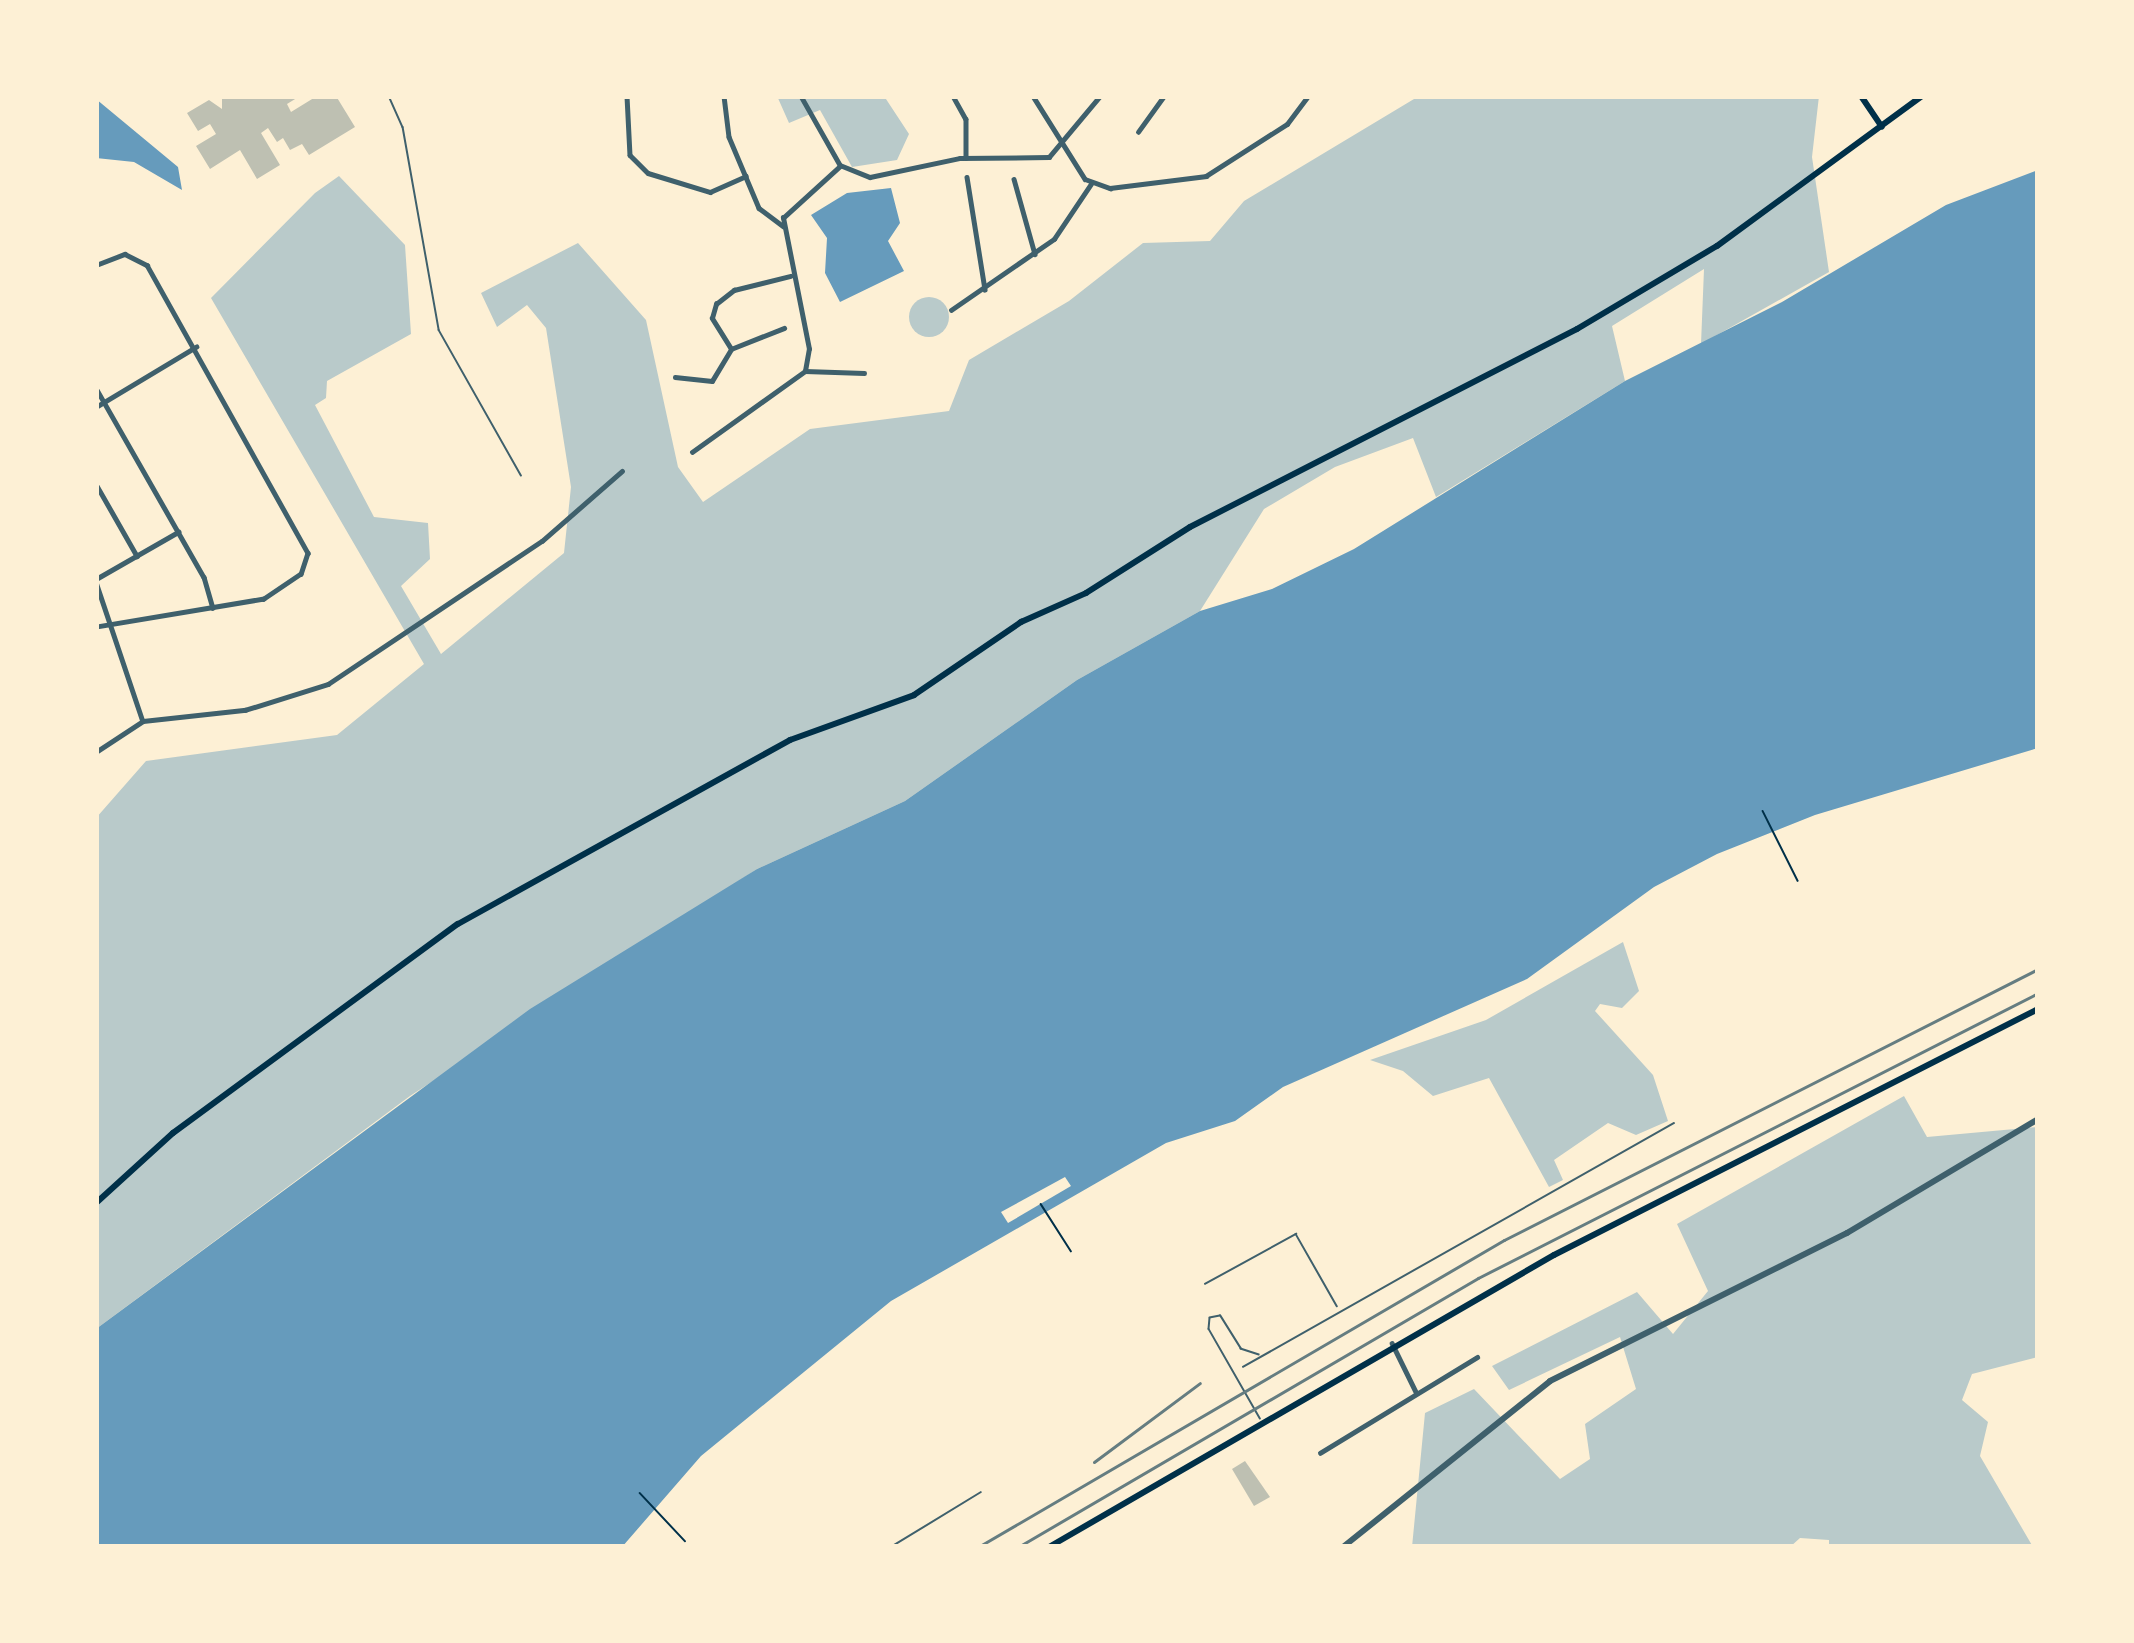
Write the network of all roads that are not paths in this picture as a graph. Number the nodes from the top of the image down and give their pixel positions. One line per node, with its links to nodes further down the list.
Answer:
1 (388, 96): 38 (lane)
2 (627, 96): 17 (street)
3 (724, 96): 17 (street)
4 (801, 96): 16 (street)
5 (953, 96): 15 (street)
6 (1033, 96): 14 (street)
7 (1100, 96): 14 (street)
8 (1164, 96): 13 (street)
9 (1309, 96): 20 (street)
10 (1861, 96): 12 (main road)
11 (1922, 96): 12 (main road)
12 (1882, 127): 51 (main road)
13 (1138, 132)
14 (1066, 144): 15 (street); 20 (street)
15 (966, 158): 16 (street)
16 (840, 165): 21 (street)
17 (746, 176): 21 (street)
18 (967, 177): 25 (street)
19 (1014, 179): 22 (street)
20 (1091, 184): 22 (street)
21 (783, 226): 24 (street)
22 (1035, 254): 25 (street)
23 (96, 265): 28 (street)
24 (792, 275): 29 (street); 30 (street)
25 (985, 290): 26 (street)
26 (951, 310)
27 (784, 328): 29 (street)
28 (196, 347): 34 (street); 43 (street)
29 (731, 349): 32 (street)
30 (805, 370): 31 (street); 36 (street)
31 (865, 374)
32 (675, 377)
33 (96, 388): 34 (street)
34 (104, 401): 35 (street); 40 (street)
35 (96, 407)
36 (692, 452)
37 (622, 471): 46 (street)
38 (521, 475)
39 (96, 484): 41 (street)
40 (178, 532): 41 (street); 43 (street)
41 (137, 556): 42 (street)
42 (96, 581): 44 (street)
43 (213, 608): 44 (street)
44 (112, 622): 45 (street); 46 (street)
45 (96, 627)
46 (142, 721): 47 (street)
47 (96, 752)
48 (2038, 1009): 54 (main road)
49 (2038, 1119): 64 (street)
50 (1674, 1123): 53 (lane)
51 (96, 1203)
52 (1205, 1284): 53 (lane)
53 (1340, 1309): 55 (lane)
54 (1392, 1343): 58 (street); 59 (main road)
55 (1262, 1356): 57 (lane); 59 (lane)
56 (1477, 1358): 58 (street)
57 (1243, 1367)
58 (1417, 1392): 60 (street)
59 (1260, 1418): 63 (main road)
60 (1320, 1453)
61 (982, 1492): 62 (lane)
62 (891, 1547)
63 (1049, 1547)
64 (1343, 1547)

